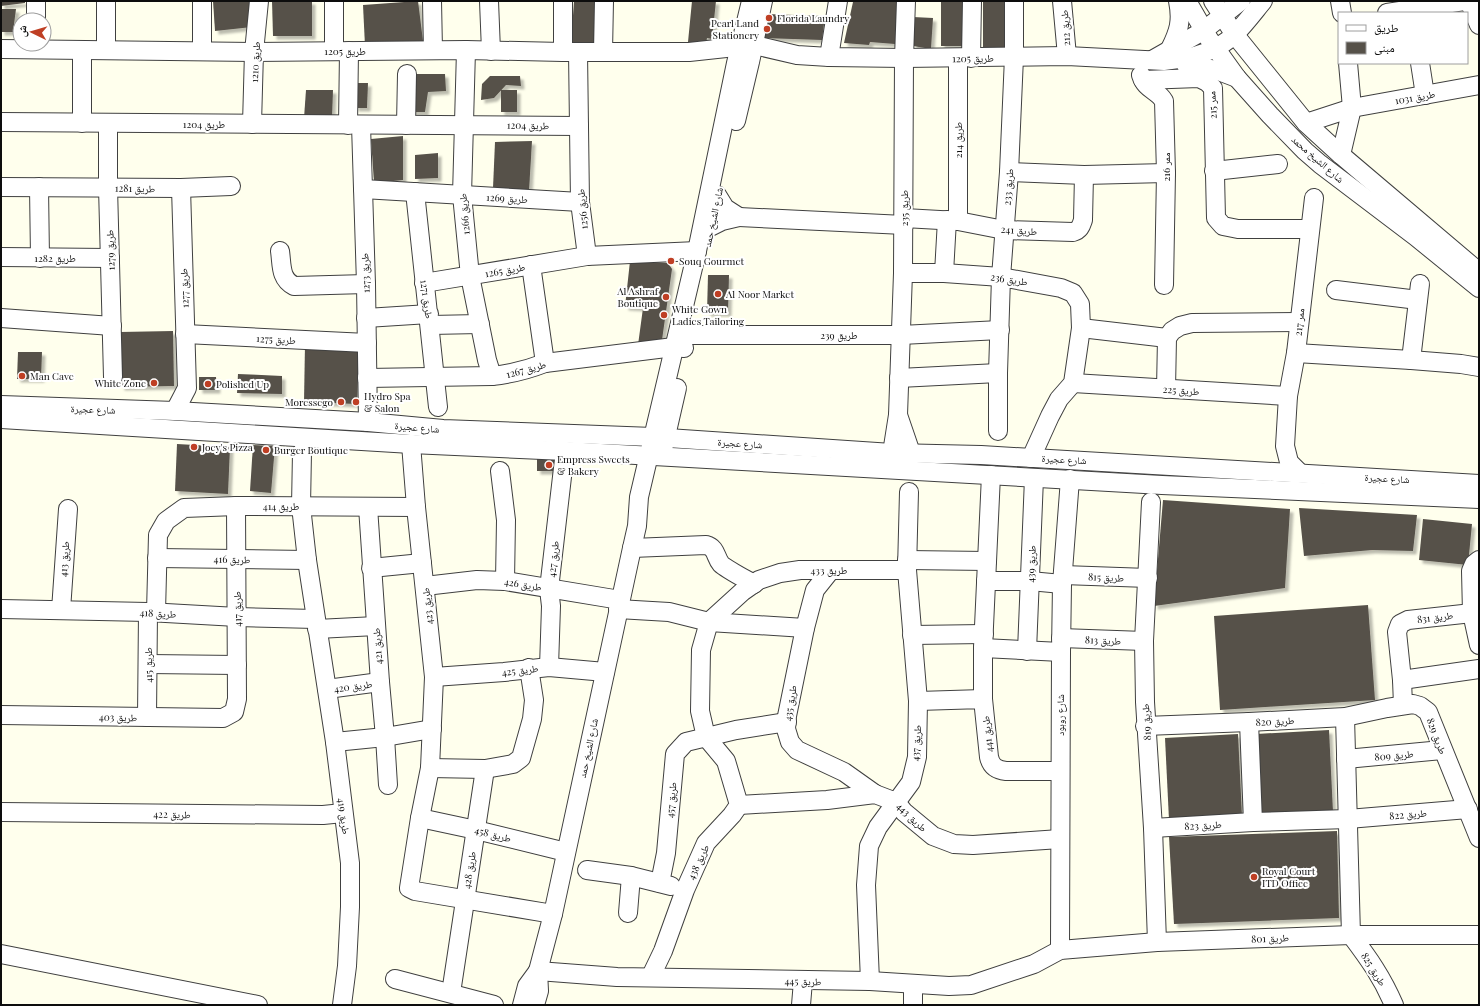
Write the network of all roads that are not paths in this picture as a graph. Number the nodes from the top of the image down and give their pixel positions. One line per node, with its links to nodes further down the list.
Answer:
1 (36, 1): 27 (street)
2 (106, 1): 39 (street)
3 (202, 1): 42 (street)
4 (259, 1): 45 (street, طريق 1210)
5 (334, 1): 43 (street, طريق 1273)
6 (432, 1): 40 (street)
7 (489, 1): 44 (street)
8 (563, 1): 46 (street, طريق 1256)
9 (604, 1): 47 (street)
10 (751, 1): 48 (street, شارع الشيخ حمد)
11 (763, 1): 48 (street, شارع الشيخ حمد)
12 (838, 1): 49 (street)
13 (906, 1): 52 (street, طريق 235)
14 (972, 1): 53 (street)
15 (1014, 1): 51 (street, طريق 233)
16 (1062, 1): 50 (street, طريق 212)
17 (1178, 1): 54 (street)
18 (1187, 1): 32 (street, شارع الشيخ محمد)
19 (1213, 1): 30 (street, شارع الشيخ محمد)
20 (1241, 1): 30 (street)
21 (1264, 1): 33 (street, طريق 1205)
22 (1340, 1): 28 (street)
23 (1464, 1): 25 (street)
24 (1469, 1): 31 (street)
25 (1430, 4): 26 (street)
26 (1412, 11): 29 (street)
27 (36, 12)
28 (1342, 12)
29 (1400, 12)
30 (1222, 17): 32 (street); 33 (street, شارع الشيخ محمد)
31 (1479, 25)
32 (1203, 31): 37 (street, شارع الشيخ محمد); 54 (street)
33 (1234, 35): 37 (street, طريق 1205); 64 (street, شارع الشيخ محمد)
34 (12, 48): 36 (street, طريق 1205)
35 (52, 48): 38 (street, طريق 1205)
36 (1, 49)
37 (1215, 49): 54 (street, طريق 1205); 58 (street, شارع الشيخ محمد)
38 (82, 50): 39 (street, طريق 1205); 65 (street)
39 (106, 50): 42 (street, طريق 1205)
40 (433, 50): 41 (street, طريق 1205); 43 (street, طريق 1205)
41 (466, 50): 44 (street, طريق 1205); 70 (street, طريق 1266)
42 (202, 51): 45 (street, طريق 1205)
43 (341, 51): 45 (street, طريق 1205); 68 (street, طريق 1273)
44 (491, 51): 46 (street, طريق 1205)
45 (254, 52): 67 (street, طريق 1210)
46 (570, 52): 47 (street, طريق 1205); 71 (street, طريق 1256)
47 (603, 52): 48 (street, طريق 1205)
48 (745, 54): 49 (street, طريق 1205); 86 (street, شارع الشيخ حمد); 96 (street, شارع الشيخ حمد)
49 (829, 56): 52 (street, طريق 1205)
50 (1067, 56): 51 (street, طريق 1205); 54 (street, طريق 1205)
51 (1014, 57): 53 (street, طريق 1205); 75 (street, طريق 233)
52 (904, 58): 53 (street, طريق 1205); 91 (street, طريق 235)
53 (964, 58): 90 (street, طريق 214)
54 (1155, 58): 58 (street); 59 (street, ممر 216)
55 (1348, 64): 62 (street)
56 (1420, 64): 61 (street)
57 (407, 74): 69 (street)
58 (1237, 78): 110 (street, شارع الشيخ محمد)
59 (1143, 80): 74 (street, ممر 215); 76 (street, ممر 216)
60 (1479, 85): 61 (street, طريق 1031)
61 (1425, 95): 62 (street, طريق 1031)
62 (1352, 108): 64 (street, طريق 1031); 72 (street)
63 (1, 122): 65 (street, طريق 1204)
64 (1306, 122): 72 (street, شارع الشيخ محمد)
65 (82, 123): 66 (street, طريق 1204)
66 (108, 123): 67 (street, طريق 1204); 81 (street, طريق 1279)
67 (252, 124): 68 (street, طريق 1204)
68 (355, 125): 69 (street, طريق 1204); 83 (street, طريق 1273)
69 (406, 125): 70 (street, طريق 1204)
70 (464, 125): 71 (street, طريق 1204); 85 (street, طريق 1266)
71 (578, 126): 88 (street, طريق 1256)
72 (1341, 156): 102 (street, شارع الشيخ محمد)
73 (1278, 164): 74 (street)
74 (1214, 171): 93 (street, ممر 215)
75 (1009, 172): 77 (street); 94 (street, طريق 233)
76 (1166, 173): 77 (street); 109 (street, ممر 216)
77 (1084, 176): 94 (street, طريق 241)
78 (231, 186): 82 (street, طريق 1281)
79 (1, 187): 80 (street, طريق 1281)
80 (39, 187): 81 (street, طريق 1281); 99 (street)
81 (108, 187): 82 (street, طريق 1281); 100 (street, طريق 1279)
82 (181, 188): 120 (street, طريق 1277)
83 (363, 189): 84 (street, طريق 1269); 108 (street, طريق 1273)
84 (415, 192): 85 (street, طريق 1269); 107 (street, طريق 1271)
85 (462, 195): 88 (street, طريق 1269); 105 (street, طريق 1266)
86 (717, 195): 89 (street); 92 (street, شارع الشيخ حمد)
87 (1314, 198): 93 (street, ممر 217)
88 (580, 202): 97 (street, طريق 1256)
89 (739, 217): 91 (street, طريق 241); 92 (street, طريق 241)
90 (952, 220): 91 (street, طريق 241); 94 (street, طريق 241); 104 (street)
91 (904, 221): 103 (street, طريق 235)
92 (710, 227): 123 (street, شارع الشيخ حمد)
93 (1310, 229): 115 (street, ممر 217)
94 (1004, 230): 106 (street, طريق 233)
95 (280, 251): 108 (street)
96 (697, 251): 97 (street); 123 (street, شارع الشيخ حمد)
97 (587, 256): 101 (street, طريق 1265)
98 (1, 258): 99 (street, طريق 1282)
99 (40, 258): 100 (street, طريق 1282)
100 (110, 258): 117 (street, طريق 1279)
101 (531, 265): 105 (street, طريق 1265); 127 (street)
102 (1479, 272)
103 (904, 273): 104 (street, طريق 236); 121 (street, طريق 235)
104 (944, 273): 106 (street, طريق 236)
105 (470, 276): 107 (street, طريق 1265); 116 (street, طريق 1266)
106 (1001, 277): 118 (street, طريق 236); 119 (street, طريق 233)
107 (424, 283): 114 (street, طريق 1271)
108 (366, 284): 113 (street, طريق 1273)
109 (1164, 285)
110 (1479, 288)
111 (1336, 290): 126 (street)
112 (1, 318): 117 (street)
113 (366, 318): 114 (street); 124 (street, طريق 1273)
114 (429, 320): 116 (street); 132 (street, طريق 1271)
115 (1298, 322): 122 (street); 125 (street, ممر 217)
116 (480, 324): 130 (street, طريق 1266)
117 (112, 326): 131 (street, طريق 1279)
118 (1081, 328): 122 (street); 135 (street)
119 (1000, 330): 121 (street, طريق 239); 129 (street, طريق 233)
120 (185, 334): 124 (street, طريق 1275); 136 (street, طريق 1277)
121 (901, 335): 123 (street, طريق 239); 134 (street, طريق 235)
122 (1167, 338): 137 (street)
123 (681, 341): 127 (street, طريق 1267); 147 (street, شارع الشيخ حمد)
124 (367, 343): 133 (street, طريق 1273)
125 (1296, 353): 126 (street); 138 (street, ممر 217)
126 (1412, 360): 128 (street)
127 (545, 363): 130 (street, طريق 1267)
128 (1479, 367)
129 (998, 374): 134 (street); 146 (street, طريق 233)
130 (492, 376): 132 (street, طريق 1267)
131 (113, 377)
132 (436, 377): 133 (street, طريق 1267); 140 (street, طريق 1271)
133 (367, 378): 145 (street, طريق 1273)
134 (900, 378): 143 (street, طريق 235)
135 (1073, 383): 137 (street, طريق 225); 157 (street)
136 (187, 388): 141 (street, طريق 1277); 142 (street, طريق 1277)
137 (1166, 389): 138 (street, طريق 225)
138 (1288, 396): 150 (street, ممر 217)
139 (1, 405): 141 (street, شارع عجيرة)
140 (438, 407)
141 (175, 411): 142 (street, شارع عجيرة)
142 (201, 413): 145 (street, شارع عجيرة)
143 (898, 415): 152 (street, طريق 235); 153 (street, طريق 235)
144 (1, 419): 148 (street, شارع عجيرة)
145 (368, 422): 147 (street, شارع عجيرة)
146 (998, 431): 154 (street); 156 (street, طريق 233)
147 (660, 437): 152 (street, شارع عجيرة); 155 (street, شارع الشيخ حمد)
148 (309, 443): 149 (street, شارع عجيرة); 173 (street, طريق 419)
149 (411, 444): 151 (street, شارع عجيرة); 175 (street, طريق 423)
150 (1284, 446): 160 (street, ممر 217); 162 (street, ممر 217)
151 (565, 451): 155 (street, شارع عجيرة); 196 (street, طريق 427)
152 (892, 453): 153 (street, شارع عجيرة)
153 (911, 453): 154 (street, شارع عجيرة)
154 (981, 455): 156 (street, شارع عجيرة)
155 (655, 456): 159 (street, شارع عجيرة); 178 (street, شارع الشيخ حمد)
156 (1004, 456): 157 (street, شارع عجيرة)
157 (1031, 458): 160 (street, شارع عجيرة)
158 (500, 471): 191 (street)
159 (903, 471): 161 (street, شارع عجيرة); 169 (street, طريق 437)
160 (1270, 471): 162 (street, شارع عجيرة)
161 (923, 472): 163 (street, شارع عجيرة); 169 (street)
162 (1300, 473): 167 (street, شارع عجيرة)
163 (991, 475): 164 (street, شارع عجيرة); 183 (street)
164 (1034, 478): 165 (street, شارع عجيرة); 193 (street, طريق 439)
165 (1070, 479): 166 (street, شارع عجيرة); 190 (street, شارع روبود)
166 (1130, 482): 168 (street, شارع عجيرة); 171 (street)
167 (1479, 484)
168 (1162, 485): 170 (street, شارع عجيرة); 171 (street)
169 (909, 492): 185 (street, طريق 437)
170 (1479, 499)
171 (1151, 502): 189 (street, طريق 819)
172 (236, 506): 173 (street, طريق 414); 177 (street, طريق 414); 180 (street, طريق 417)
173 (301, 506): 174 (street, طريق 414); 181 (street, طريق 419)
174 (368, 507): 175 (street, طريق 414); 186 (street, طريق 421)
175 (416, 507): 184 (street, طريق 423)
176 (68, 508): 200 (street, طريق 413)
177 (158, 534): 179 (street, طريق 415)
178 (632, 548): 194 (street); 198 (street, شارع الشيخ حمد)
179 (157, 558): 180 (street, طريق 416); 201 (street, طريق 415)
180 (236, 560): 181 (street, طريق 416); 203 (street, طريق 417)
181 (307, 560): 205 (street, طريق 419)
182 (1479, 560): 202 (street)
183 (987, 561): 185 (street, طريق 433); 192 (street)
184 (422, 563): 186 (street); 195 (street, طريق 423)
185 (907, 565): 188 (street, طريق 433); 208 (street, طريق 437)
186 (371, 568): 206 (street, طريق 421)
187 (800, 570): 188 (street, طريق 433); 194 (street, طريق 433); 197 (street)
188 (831, 570): 197 (street, طريق 435)
189 (1148, 578): 190 (street, طريق 815); 210 (street, طريق 819)
190 (1063, 580): 193 (street); 211 (street, شارع روبود)
191 (505, 581): 195 (street, طريق 426); 196 (street, طريق 426)
192 (986, 581): 193 (street); 209 (street)
193 (1030, 581): 213 (street, طريق 439)
194 (754, 584): 204 (street, طريق 433)
195 (425, 586): 220 (street, طريق 423)
196 (549, 588): 198 (street, طريق 426); 216 (street, طريق 427)
197 (815, 590): 207 (street, طريق 435)
198 (619, 605): 204 (street, طريق 426); 219 (street, شارع الشيخ حمد)
199 (1, 609): 200 (street, طريق 418)
200 (61, 610): 201 (street, طريق 418)
201 (152, 612): 203 (street, طريق 418); 214 (street, طريق 415)
202 (1472, 612): 212 (street); 221 (street, طريق 831)
203 (237, 617): 205 (street, طريق 418); 215 (street, طريق 417)
204 (709, 622): 207 (street, طريق 426); 236 (street)
205 (316, 624): 206 (street); 223 (street, طريق 419)
206 (376, 626): 222 (street, طريق 421)
207 (805, 628): 231 (street, طريق 435)
208 (912, 634): 209 (street); 225 (street, طريق 437)
209 (984, 641): 213 (street); 224 (street)
210 (1144, 641): 211 (street, طريق 813); 233 (street, طريق 819)
211 (1061, 645): 213 (street); 242 (street, شارع روبود)
212 (1479, 645)
213 (1027, 651)
214 (148, 664): 215 (street); 230 (street, طريق 415)
215 (237, 665): 227 (street, طريق 417)
216 (549, 667): 217 (street, طريق 425); 219 (street, طريق 425)
217 (529, 668): 220 (street, طريق 425); 241 (street)
218 (1479, 669): 221 (street)
219 (605, 672): 259 (street, شارع الشيخ حمد)
220 (434, 677): 234 (street, طريق 423)
221 (1402, 680): 226 (street)
222 (380, 682): 223 (street, طريق 420); 235 (street, طريق 421)
223 (327, 689): 237 (street, طريق 419)
224 (983, 699): 225 (street); 242 (street, طريق 441)
225 (918, 701): 247 (street, طريق 437)
226 (1402, 705): 229 (street, طريق 820); 238 (street, طريق 829)
227 (234, 712): 230 (street, طريق 403)
228 (1, 714): 230 (street, طريق 403)
229 (1345, 717): 232 (street, طريق 820); 239 (street)
230 (147, 718)
231 (787, 722): 236 (street, طريق 457); 243 (street, طريق 435)
232 (1249, 722): 233 (street, طريق 820); 254 (street)
233 (1145, 726): 255 (street, طريق 819)
234 (432, 729): 235 (street); 240 (street, طريق 423)
235 (385, 737): 237 (street); 244 (street, طريق 421)
236 (706, 737): 248 (street); 262 (street, طريق 457)
237 (335, 742): 251 (street, طريق 419)
238 (1442, 750): 239 (street, طريق 809); 249 (street, طريق 829)
239 (1346, 759): 253 (street)
240 (430, 768): 241 (street); 252 (street, طريق 423)
241 (485, 769): 256 (street, طريق 428)
242 (1060, 771): 258 (street, شارع روبود)
243 (844, 772): 245 (street, طريق 435); 246 (street)
244 (388, 785)
245 (875, 794): 246 (street, طريق 443); 247 (street, طريق 443)
246 (834, 799): 248 (street, طريق 443)
247 (896, 802): 258 (street, طريق 443); 276 (street, طريق 437)
248 (739, 805): 263 (street, طريق 438)
249 (1468, 809): 253 (street, طريق 822); 257 (street, طريق 829)
250 (1, 812): 251 (street, طريق 422)
251 (343, 813): 280 (street, طريق 419)
252 (420, 818): 256 (street, طريق 458); 264 (street, طريق 423)
253 (1348, 819): 254 (street, طريق 823); 267 (street)
254 (1253, 822): 255 (street, طريق 823)
255 (1153, 828): 269 (street, طريق 819)
256 (476, 830): 259 (street, طريق 458); 264 (street, طريق 428)
257 (1479, 838)
258 (1060, 840): 270 (street, شارع روبود)
259 (566, 852): 265 (street, شارع الشيخ حمد)
260 (586, 870): 261 (street)
261 (631, 876): 262 (street); 266 (street)
262 (660, 883): 263 (street)
263 (685, 890): 273 (street, طريق 438)
264 (464, 900): 265 (street, طريق 428); 278 (street, طريق 428)
265 (553, 914): 272 (street, شارع الشيخ حمد)
266 (628, 914)
267 (1351, 935): 268 (street, طريق 801); 269 (street, طريق 801); 286 (street, طريق 825)
268 (1479, 935)
269 (1157, 942): 270 (street, طريق 801)
270 (1060, 950): 277 (street, طريق 445)
271 (1, 954): 279 (street)
272 (538, 971): 273 (street, طريق 445); 282 (street, شارع الشيخ حمد); 283 (street, شارع الشيخ حمد)
273 (650, 976): 275 (street, طريق 445)
274 (395, 979): 278 (street)
275 (803, 981): 276 (street, طريق 445); 284 (street)
276 (870, 981): 277 (street, طريق 445)
277 (912, 984): 285 (street)
278 (451, 993): 281 (street)
279 (258, 1005)
280 (342, 1005)
281 (494, 1005)
282 (522, 1005)
283 (535, 1005)
284 (801, 1005)
285 (913, 1005)
286 (1394, 1005)

